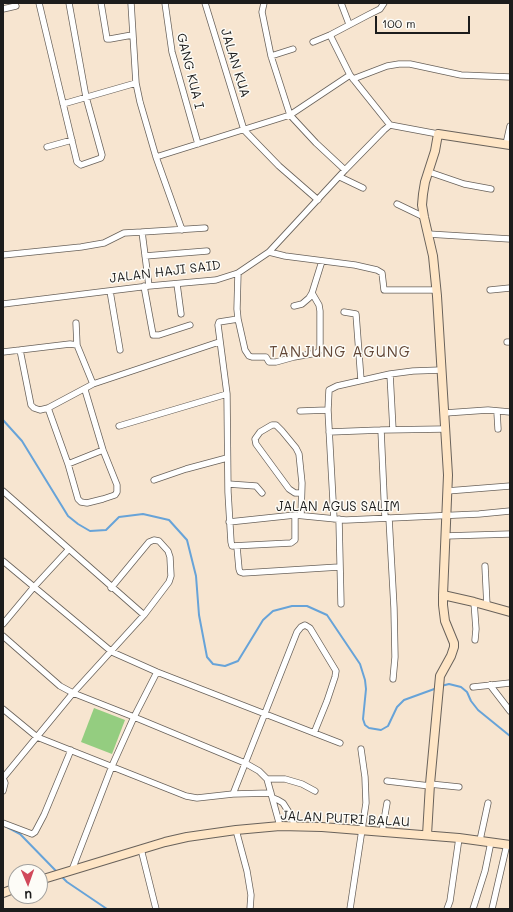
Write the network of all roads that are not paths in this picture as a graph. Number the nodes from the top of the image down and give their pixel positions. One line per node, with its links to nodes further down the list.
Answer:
1 (39, 3): 22 (street)
2 (69, 3): 21 (street)
3 (102, 3): 13 (street)
4 (131, 3): 13 (street)
5 (165, 3): 29 (street, GANG KUA I)
6 (205, 3): 26 (street, JALAN KUA)
7 (264, 3): 17 (street)
8 (341, 3): 12 (street)
9 (384, 3): 12 (street)
10 (16, 6): 11 (street)
11 (3, 9)
12 (349, 24): 14 (street)
13 (132, 35): 20 (street)
14 (330, 35): 15 (street); 18 (street)
15 (312, 42)
16 (293, 49): 17 (street)
17 (271, 56): 23 (street)
18 (351, 77): 19 (street); 23 (street); 24 (street)
19 (510, 77)
20 (136, 83): 21 (street); 32 (street)
21 (86, 97): 22 (street); 28 (street)
22 (63, 104): 28 (street)
23 (290, 115): 26 (street); 33 (street)
24 (390, 125): 27 (street); 33 (street, JALAN HAJI SAID)
25 (510, 126): 30 (street)
26 (244, 130): 29 (street); 38 (street)
27 (438, 134): 30 (street); 34 (street)
28 (72, 140): 31 (street)
29 (198, 144): 32 (street)
30 (508, 145)
31 (47, 148)
32 (156, 157): 42 (street)
33 (345, 170): 35 (street, JALAN HAJI SAID)
34 (429, 172): 37 (street); 40 (street)
35 (340, 177): 36 (street); 38 (street, JALAN HAJI SAID)
36 (362, 188)
37 (491, 189)
38 (318, 200): 47 (street, JALAN HAJI SAID)
39 (397, 204): 40 (street)
40 (424, 217): 44 (street)
41 (205, 228): 42 (street)
42 (182, 230): 43 (street)
43 (142, 232): 48 (street); 49 (street)
44 (428, 234): 45 (street); 55 (street)
45 (510, 239)
46 (207, 251): 49 (street)
47 (269, 252): 50 (street); 51 (street, JALAN HAJI SAID)
48 (3, 255)
49 (145, 256): 53 (street)
50 (322, 261): 55 (street); 58 (street)
51 (238, 273): 52 (street, JALAN HAJI SAID); 63 (street)
52 (177, 284): 53 (street, JALAN HAJI SAID); 62 (street)
53 (146, 286): 57 (street, JALAN HAJI SAID); 65 (street)
54 (510, 288): 56 (street)
55 (436, 290): 71 (street)
56 (490, 290)
57 (110, 291): 59 (street, JALAN HAJI SAID); 69 (street)
58 (312, 293): 60 (street); 63 (street)
59 (3, 304)
60 (294, 306)
61 (344, 312): 73 (street)
62 (181, 314)
63 (238, 319): 66 (street)
64 (76, 323): 67 (street)
65 (190, 325)
66 (219, 342): 74 (street); 76 (street)
67 (77, 345): 68 (street); 74 (street)
68 (20, 350): 70 (street); 77 (street)
69 (120, 350)
70 (3, 352)
71 (442, 370): 72 (street); 82 (street)
72 (390, 374): 73 (street); 87 (street)
73 (362, 380): 78 (street)
74 (93, 384): 75 (street)
75 (85, 390): 77 (street); 89 (street)
76 (227, 394): 83 (street); 90 (street)
77 (48, 408): 91 (street)
78 (328, 410): 79 (street); 88 (street)
79 (300, 411)
80 (497, 412): 81 (street); 82 (street); 85 (street)
81 (510, 412)
82 (445, 413): 84 (street)
83 (119, 426)
84 (445, 429): 87 (street); 96 (street)
85 (498, 429)
86 (381, 430): 87 (street); 88 (street); 103 (street)
87 (394, 430)
88 (330, 432): 104 (street)
89 (103, 450): 91 (street); 91 (street)
90 (227, 458): 92 (street); 93 (street)
91 (68, 464)
92 (154, 480)
93 (228, 484): 97 (street); 105 (street)
94 (510, 486): 96 (street)
95 (3, 491): 109 (street)
96 (447, 492): 102 (street)
97 (262, 493)
98 (301, 493): 98 (street); 101 (street)
99 (510, 511): 102 (street, JALAN AGUS SALIM)
100 (295, 515): 101 (street, JALAN AGUS SALIM); 105 (street, JALAN AGUS SALIM); 108 (street)
101 (301, 515): 104 (street, JALAN AGUS SALIM)
102 (446, 515): 103 (street, JALAN AGUS SALIM); 107 (street)
103 (387, 518): 104 (street, JALAN AGUS SALIM); 126 (street)
104 (336, 519): 112 (street)
105 (230, 522): 108 (street)
106 (510, 534): 107 (street)
107 (445, 536): 115 (street)
108 (237, 547): 112 (street)
109 (69, 549): 113 (street); 114 (street)
110 (3, 561): 113 (street)
111 (485, 566): 118 (street)
112 (340, 567): 117 (street)
113 (33, 588): 121 (street); 124 (street)
114 (111, 588): 120 (street); 120 (street)
115 (443, 595): 116 (street); 145 (street)
116 (474, 602): 118 (street); 123 (street)
117 (341, 604)
118 (487, 606): 119 (street)
119 (510, 612)
120 (144, 615): 124 (street)
121 (3, 624)
122 (3, 636): 130 (street)
123 (475, 640)
124 (112, 652): 125 (street); 130 (street)
125 (157, 672): 133 (street); 134 (street)
126 (393, 679)
127 (510, 683): 128 (street)
128 (490, 685): 129 (street); 132 (street)
129 (473, 686)
130 (73, 693): 134 (street); 136 (street)
131 (3, 709): 136 (street)
132 (510, 711)
133 (266, 714): 135 (street); 135 (street); 140 (street)
134 (134, 717): 140 (street); 141 (street)
135 (314, 732): 137 (street)
136 (37, 737): 139 (street); 142 (street)
137 (340, 743)
138 (361, 749): 157 (street)
139 (71, 750): 141 (street); 153 (street)
140 (245, 763): 143 (street); 149 (street)
141 (112, 766): 149 (street); 165 (street)
142 (3, 778): 147 (street)
143 (267, 779): 148 (street); 150 (street)
144 (386, 781): 145 (street)
145 (430, 785): 146 (street); 159 (street)
146 (460, 787)
147 (3, 791)
148 (315, 791)
149 (233, 794): 150 (street)
150 (272, 796): 154 (street); 155 (street)
151 (387, 803): 158 (street)
152 (488, 803): 161 (street)
153 (3, 823)
154 (280, 826): 155 (street, JALAN PUTRI BALAU); 156 (street, JALAN PUTRI BALAU)
155 (295, 826): 157 (street, JALAN PUTRI BALAU)
156 (236, 830): 164 (street, JALAN PUTRI BALAU); 168 (street)
157 (362, 831): 158 (street, JALAN PUTRI BALAU); 169 (street)
158 (382, 832): 159 (street, JALAN PUTRI BALAU)
159 (427, 835): 160 (street, JALAN PUTRI BALAU)
160 (459, 838): 161 (street, JALAN PUTRI BALAU); 170 (street)
161 (480, 840): 162 (street, JALAN PUTRI BALAU)
162 (491, 842): 163 (street, JALAN PUTRI BALAU); 171 (street)
163 (509, 845): 172 (street)
164 (142, 849): 165 (street, JALAN PUTRI BALAU); 167 (street)
165 (72, 870): 166 (street, JALAN PUTRI BALAU)
166 (48, 877)
167 (156, 909)
168 (250, 909)
169 (350, 909)
170 (447, 909)
171 (473, 909)
172 (492, 909)

